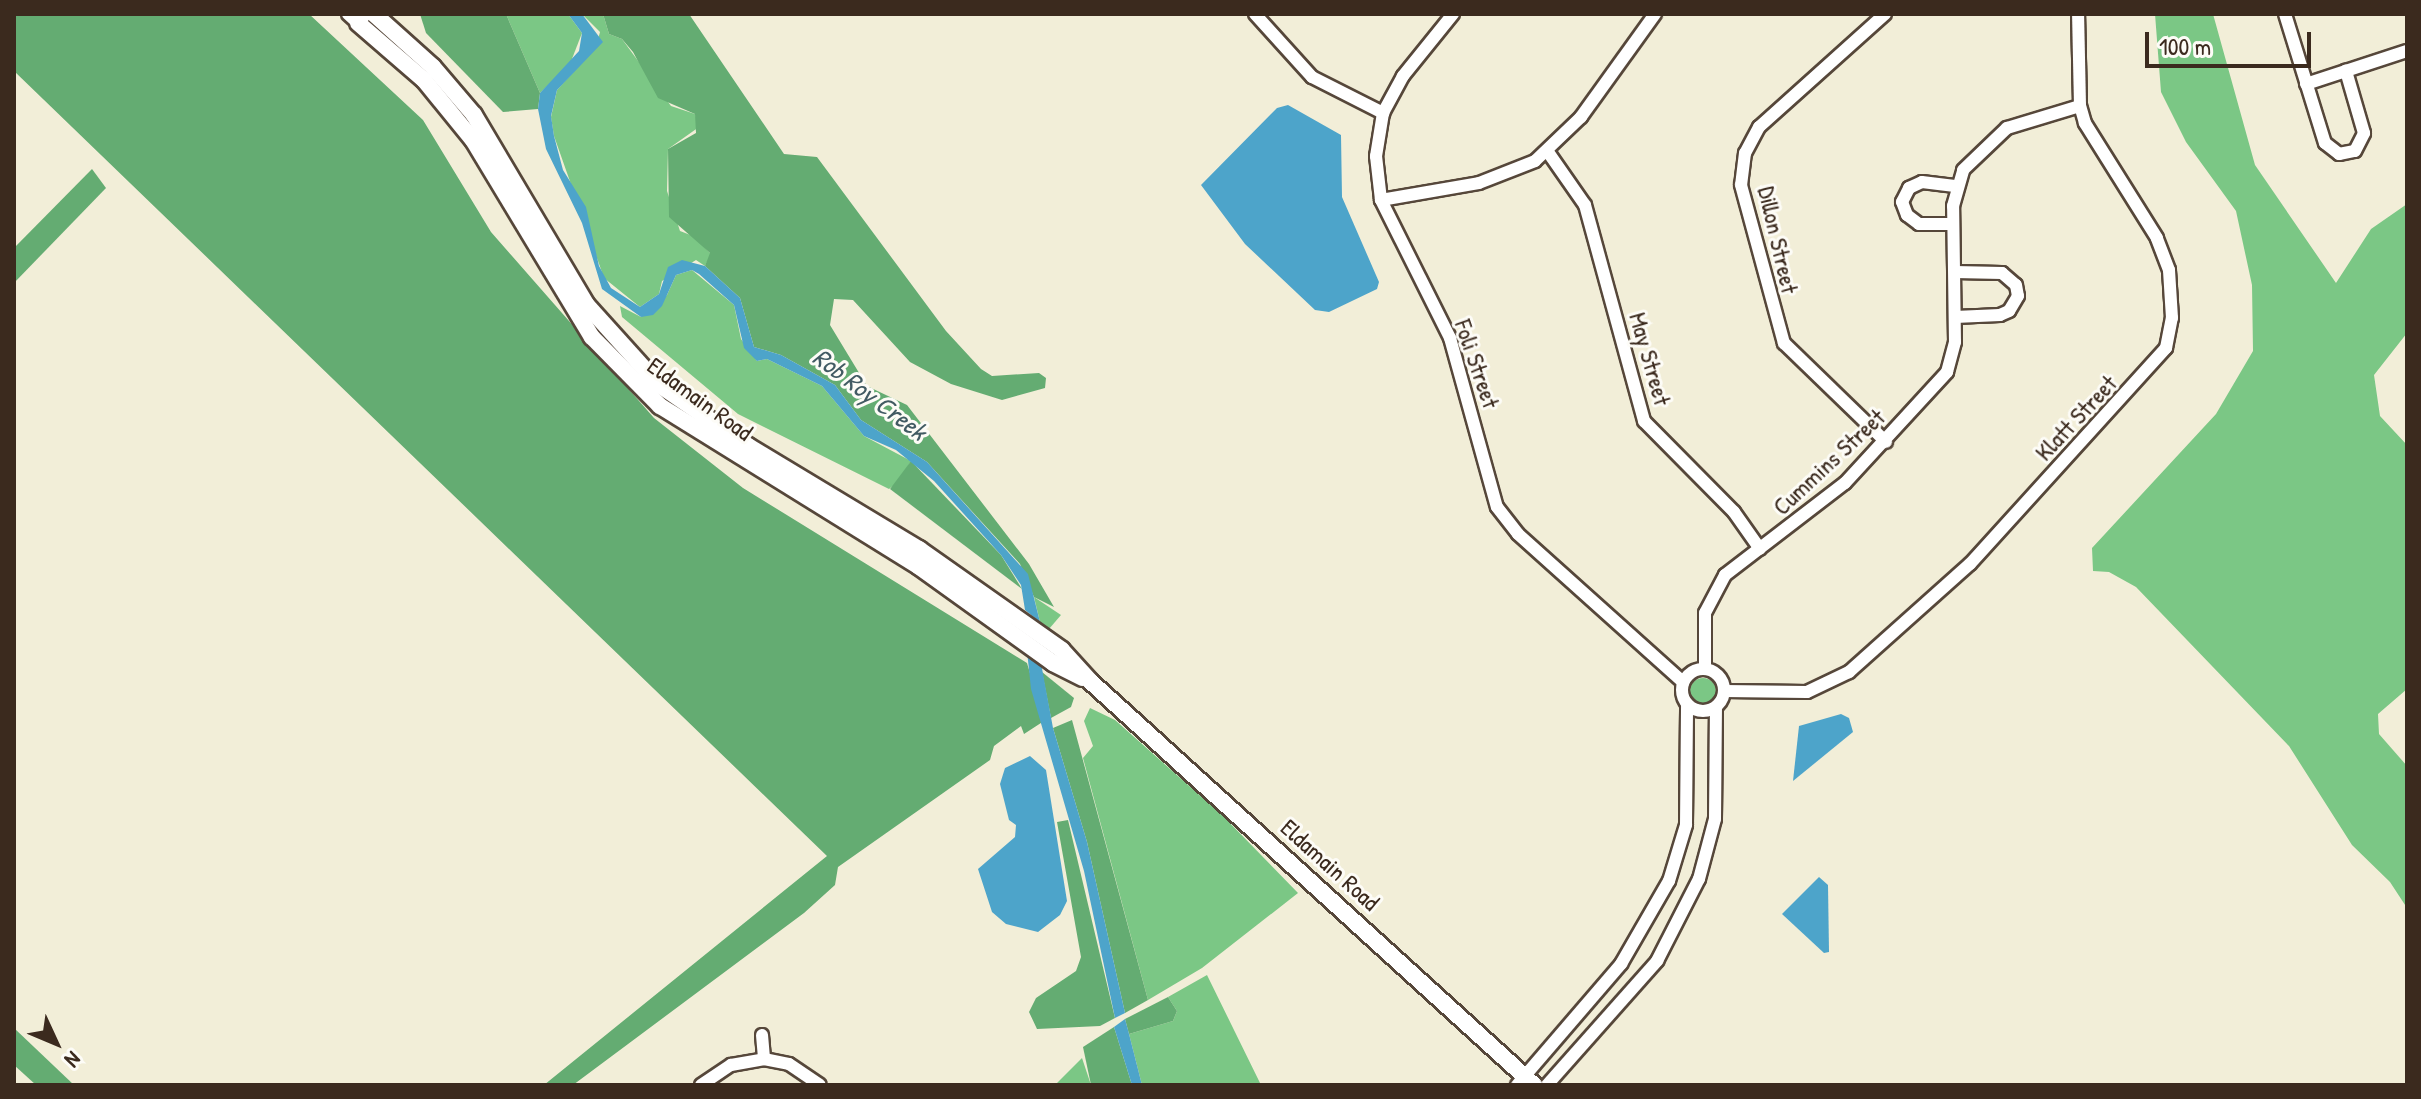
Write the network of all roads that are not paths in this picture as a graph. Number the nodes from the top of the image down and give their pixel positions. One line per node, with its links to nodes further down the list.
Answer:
1 (374, 14): 23 (main road, Eldamain Road)
2 (1255, 14): 13 (street)
3 (1453, 14): 13 (street, Foli Street)
4 (1655, 14): 14 (street)
5 (1885, 14): 20 (street, Dillon Street)
6 (2078, 14): 12 (street, Klatt Street)
7 (2285, 14): 11 (street)
8 (357, 17): 23 (main road, Eldamain Road)
9 (2407, 51): 10 (street)
10 (2346, 71): 11 (street); 11 (street)
11 (2306, 84)
12 (2080, 106): 15 (street, Cummins Street); 25 (street, Klatt Street)
13 (1383, 113): 16 (street, Foli Street)
14 (1548, 152): 16 (street); 21 (street, May Street)
15 (1957, 186): 17 (street, Cummins Street); 17 (street)
16 (1381, 200): 24 (street, Foli Street)
17 (1953, 224): 18 (street, Cummins Street)
18 (1955, 272): 19 (street, Cummins Street); 19 (street)
19 (1955, 317): 20 (street, Cummins Street)
20 (1886, 442): 21 (street, Cummins Street)
21 (1760, 549): 22 (street, Cummins Street)
22 (1705, 667): 24 (street); 25 (street)
23 (1091, 682): 30 (main road, Eldamain Road)
24 (1683, 682): 26 (street)
25 (1724, 691): 27 (street)
26 (1687, 705): 27 (street); 30 (street)
27 (1716, 707): 33 (street)
28 (762, 1035): 29 (street)
29 (764, 1059): 31 (street); 32 (street)
30 (1525, 1082)
31 (701, 1085)
32 (820, 1085)
33 (1547, 1085)

